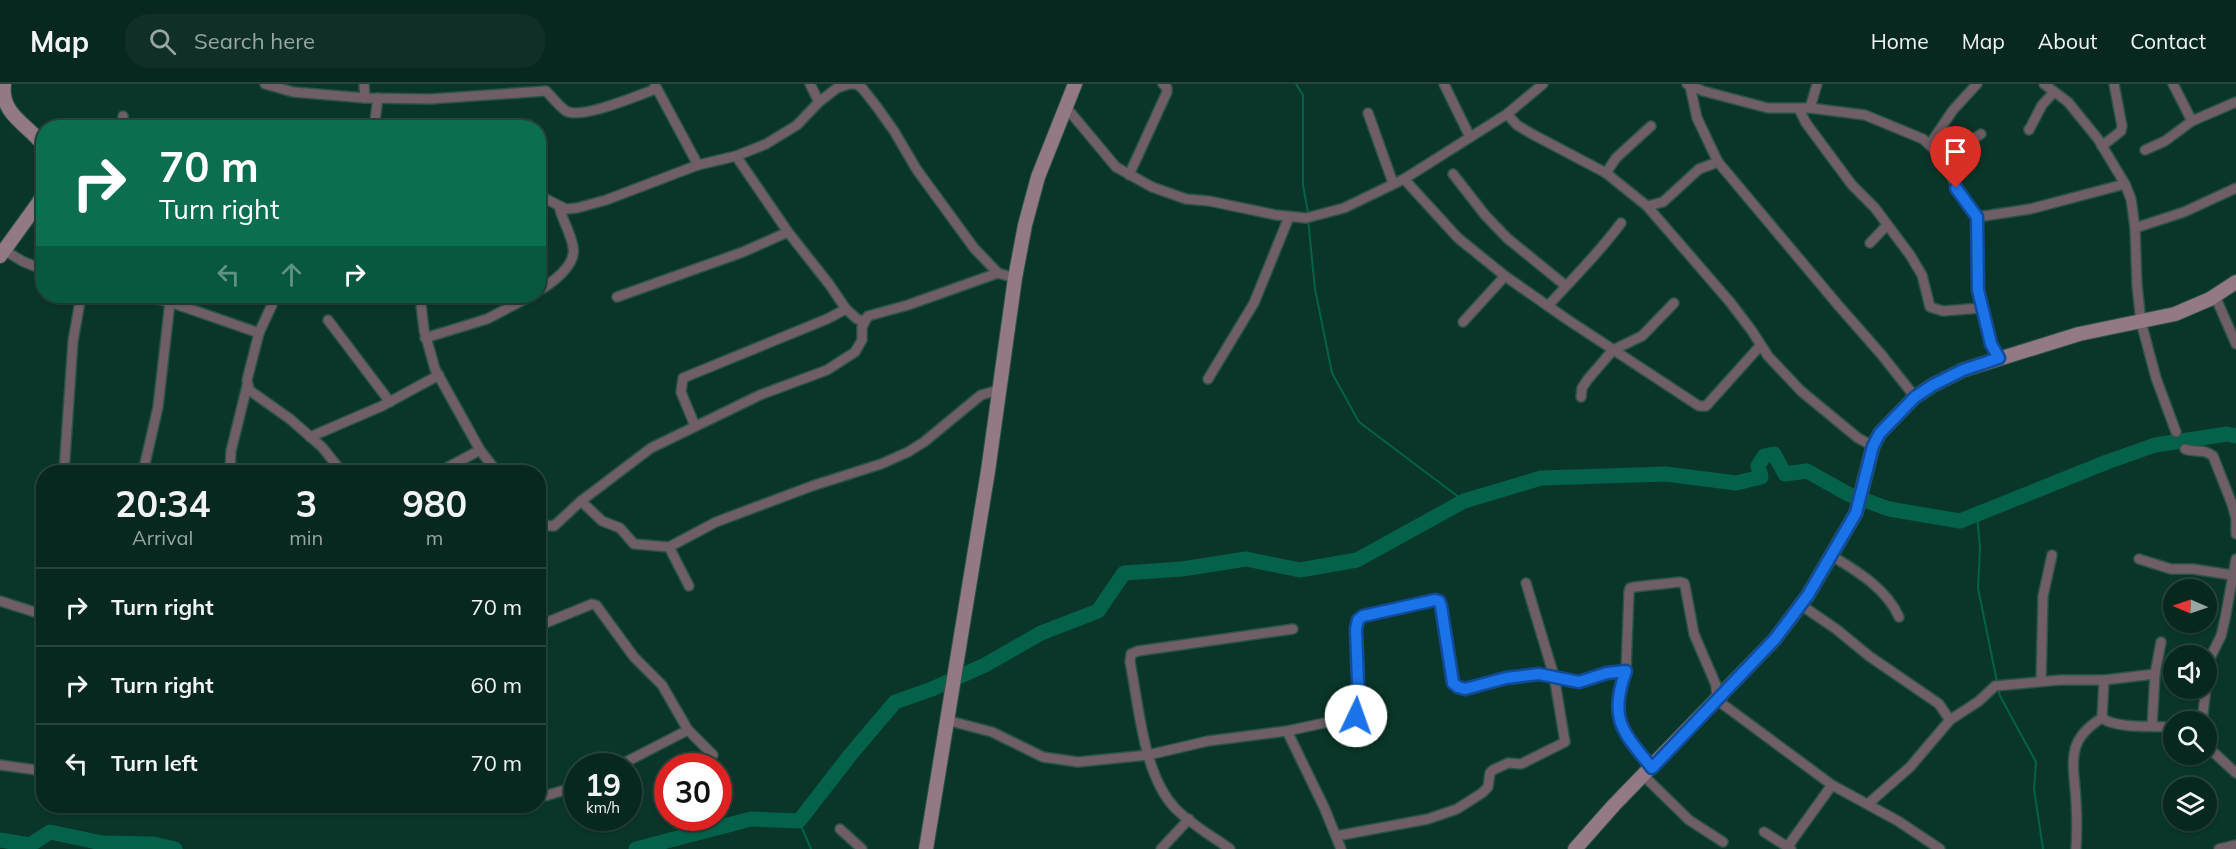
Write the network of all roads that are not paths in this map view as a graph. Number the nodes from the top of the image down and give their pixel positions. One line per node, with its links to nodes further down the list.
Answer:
1 (265, 84): 20 (street)
2 (364, 84): 20 (street)
3 (810, 84): 22 (street)
4 (1075, 84): 24 (street)
5 (1163, 84): 47 (street)
6 (1444, 84): 36 (street)
7 (1543, 84): 28 (street)
8 (1817, 84): 25 (street)
9 (1977, 84): 38 (street)
10 (2044, 84): 19 (street)
11 (2114, 84): 39 (street)
12 (2173, 84): 32 (street)
13 (1688, 85): 16 (street); 43 (street)
14 (545, 87): 15 (street); 17 (street)
15 (655, 87): 44 (street)
16 (1705, 88): 26 (street)
17 (491, 89): 21 (street)
18 (2, 90): 37 (street)
19 (2054, 92): 34 (street); 39 (street)
20 (365, 98): 21 (street)
21 (378, 98): 31 (street)
22 (819, 102): 41 (street); 65 (street)
23 (2236, 102): 32 (street)
24 (1065, 106): 47 (street); 67 (street)
25 (1810, 108): 26 (street); 38 (street)
26 (1798, 109): 59 (street)
27 (1368, 113): 49 (street)
28 (1507, 114): 36 (street); 45 (street)
29 (123, 116): 30 (street)
30 (123, 120)
31 (375, 120)
32 (2192, 121): 40 (street)
33 (1651, 126): 45 (street)
34 (2029, 129)
35 (1981, 134): 42 (street)
36 (1470, 137): 48 (street)
37 (36, 138)
38 (1930, 144): 42 (street)
39 (2102, 146): 50 (street)
40 (2145, 150)
41 (736, 156): 44 (street); 61 (street)
42 (1943, 158): 56 (street)
43 (1718, 162): 55 (street); 98 (street)
44 (698, 165): 54 (street)
45 (1606, 173): 55 (street)
46 (1453, 174): 70 (street)
47 (1129, 175): 57 (street)
48 (1404, 179): 49 (street); 66 (street)
49 (1394, 183): 57 (street)
50 (2125, 184): 56 (street); 60 (street)
51 (2236, 188): 60 (street)
52 (546, 199): 54 (street)
53 (36, 206): 63 (street)
54 (559, 206): 69 (street)
55 (1647, 206): 90 (street)
56 (1977, 217): 81 (street)
57 (1297, 218): 94 (street)
58 (1621, 223): 70 (street)
59 (1887, 225): 62 (street); 81 (street)
60 (2135, 228): 86 (street)
61 (788, 232): 71 (street); 82 (street)
62 (1870, 243)
63 (2, 253): 64 (street)
64 (36, 267)
65 (998, 273): 67 (street); 84 (street)
66 (1505, 276): 80 (street); 85 (street)
67 (1015, 278): 96 (street)
68 (2236, 282): 72 (street)
69 (546, 286)
70 (1566, 286): 80 (street)
71 (617, 297)
72 (2215, 297): 86 (street); 89 (street)
73 (80, 303): 106 (street)
74 (170, 303): 107 (street)
75 (173, 303): 87 (street)
76 (273, 303): 87 (street)
77 (421, 303): 88 (street)
78 (518, 303): 88 (street)
79 (1674, 303): 91 (street)
80 (1548, 306): 91 (street)
81 (1981, 308): 92 (street)
82 (846, 309): 84 (street); 100 (street)
83 (328, 320): 99 (street)
84 (864, 321): 100 (street)
85 (1463, 322)
86 (2141, 322): 92 (street); 101 (street)
87 (259, 333): 95 (street)
88 (425, 338): 93 (street)
89 (2236, 344)
90 (1760, 346): 91 (street); 103 (street)
91 (1614, 350): 97 (street)
92 (1999, 358): 98 (street)
93 (439, 375): 99 (street); 105 (street)
94 (1208, 379)
95 (247, 386): 102 (street); 108 (street)
96 (999, 390): 115 (street); 138 (street)
97 (1581, 397)
98 (1915, 397): 103 (street)
99 (390, 402): 102 (street)
100 (695, 426): 112 (street)
101 (2176, 432)
102 (310, 437): 109 (street)
103 (1873, 446): 117 (street)
104 (2185, 449): 114 (street)
105 (480, 450): 110 (street); 111 (street)
106 (64, 465)
107 (145, 465)
108 (231, 465)
109 (336, 465)
110 (452, 465)
111 (492, 465)
112 (581, 501): 113 (street); 115 (street)
113 (546, 526)
114 (2236, 534)
115 (669, 547): 122 (street)
116 (2052, 555): 135 (street)
117 (1832, 556): 124 (street); 126 (street)
118 (2139, 559): 120 (street)
119 (2236, 559): 120 (street)
120 (2232, 575): 130 (street)
121 (1526, 583): 133 (street)
122 (689, 586)
123 (0, 601): 125 (street)
124 (1801, 605): 136 (street); 139 (street)
125 (36, 612)
126 (1899, 617)
127 (546, 623): 142 (street)
128 (1293, 629): 146 (street)
129 (2161, 642): 132 (street)
130 (2216, 645)
131 (1626, 671): 133 (street); 136 (street); 150 (street)
132 (2155, 674): 134 (street); 140 (street)
133 (1554, 676): 143 (street); 159 (street)
134 (2104, 680): 135 (street); 137 (street)
135 (2041, 681): 139 (street)
136 (1718, 700): 150 (street); 152 (street)
137 (2102, 718): 140 (street); 170 (street)
138 (946, 720): 146 (street); 164 (street)
139 (1950, 720): 155 (street)
140 (2152, 726): 141 (street)
141 (2163, 726)
142 (688, 730): 144 (street); 145 (street)
143 (1287, 731): 146 (street); 159 (street)
144 (711, 753)
145 (642, 754)
146 (1148, 755): 156 (street)
147 (2217, 756): 151 (street)
148 (0, 765): 149 (street)
149 (36, 770)
150 (1648, 772): 160 (street); 168 (street)
151 (2236, 773)
152 (1832, 784): 155 (street); 162 (street)
153 (564, 790): 154 (street)
154 (546, 796)
155 (1869, 803): 169 (street)
156 (1189, 819): 165 (street); 166 (street)
157 (840, 829): 163 (street)
158 (1764, 832): 162 (street)
159 (1336, 836): 167 (street)
160 (1723, 842)
161 (2236, 845): 171 (street)
162 (1789, 848)
163 (862, 849)
164 (926, 849)
165 (1161, 849)
166 (1230, 849)
167 (1341, 849)
168 (1575, 849)
169 (1940, 849)
170 (2076, 849)
171 (2219, 849)

